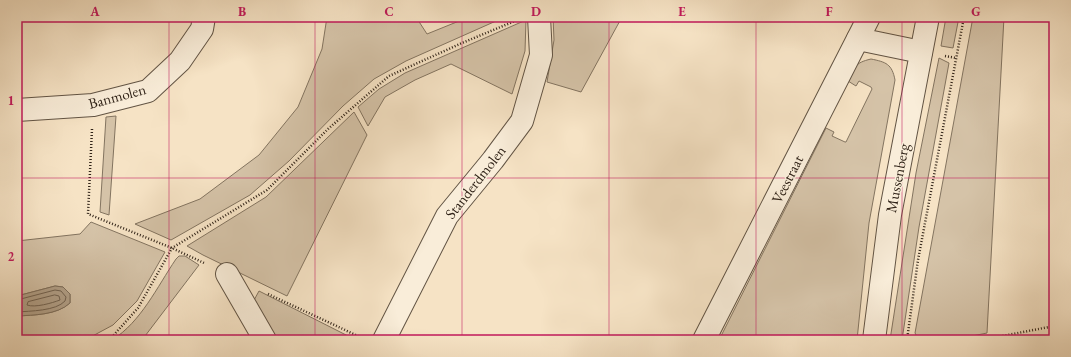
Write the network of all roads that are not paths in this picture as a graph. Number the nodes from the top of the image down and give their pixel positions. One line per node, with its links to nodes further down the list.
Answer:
1 (204, 17): 7 (street, Banmolen)
2 (539, 17): 10 (street, Standerdmolen)
3 (869, 17): 5 (street, Veestraat)
4 (928, 17): 6 (street, Mussenberg)
5 (858, 39): 6 (street); 11 (street, Veestraat)
6 (921, 52): 12 (street, Mussenberg)
7 (17, 110)
8 (227, 274): 9 (street)
9 (265, 340)
10 (384, 340)
11 (704, 340)
12 (874, 340)

